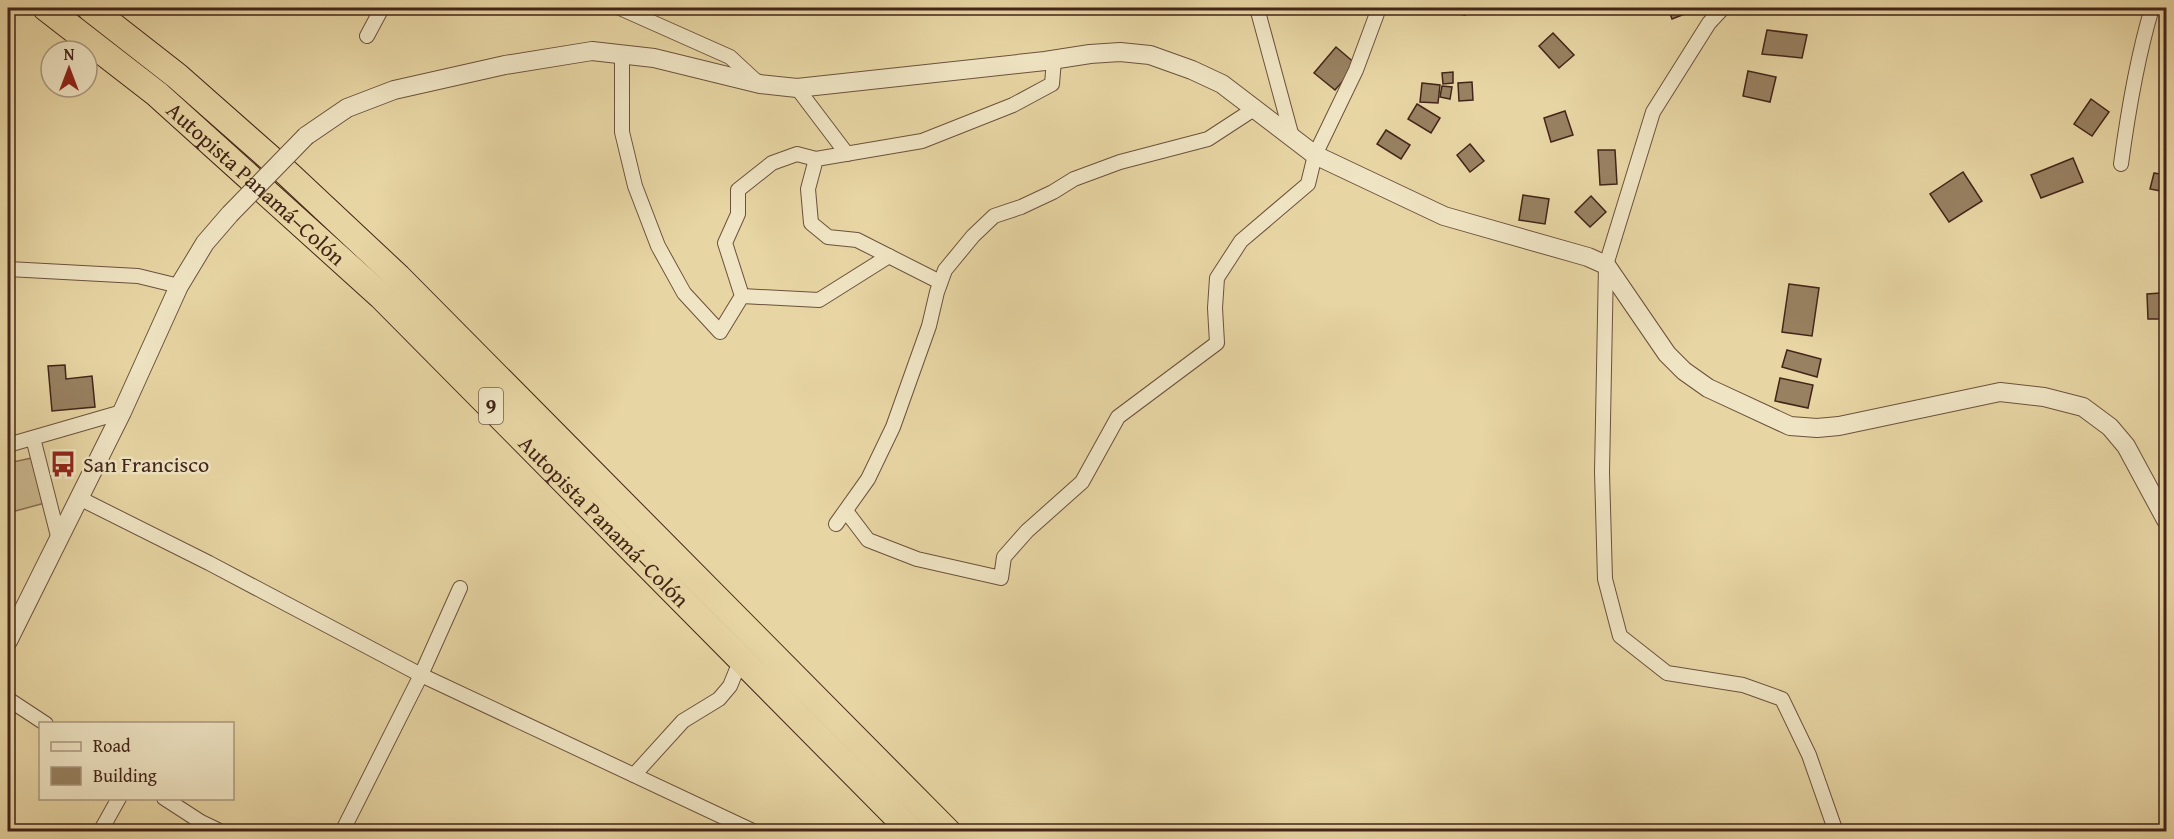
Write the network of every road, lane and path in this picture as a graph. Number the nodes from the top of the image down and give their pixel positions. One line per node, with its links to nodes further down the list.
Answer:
1 (46, 8): 36 (highway, Autopista Panamá–Colón / 9)
2 (90, 8): 48 (highway, Autopista Panamá–Colón / 9)
3 (382, 8): 9 (street)
4 (620, 8): 12 (street)
5 (1257, 8): 15 (street)
6 (1379, 8): 17 (street)
7 (1723, 8): 21 (street)
8 (2152, 8): 19 (street)
9 (367, 36)
10 (622, 54): 12 (street); 24 (street, bridge); 25 (street)
11 (1054, 60): 13 (street); 14 (street); 16 (street)
12 (760, 84): 13 (street)
13 (797, 88): 16 (street)
14 (1254, 109): 15 (street); 23 (street)
15 (1293, 137): 17 (street)
16 (847, 154): 18 (street)
17 (1316, 155): 21 (street); 30 (street)
18 (816, 159): 20 (street); 25 (street)
19 (2121, 164)
20 (889, 256): 23 (street); 25 (street)
21 (1606, 265): 31 (street); 49 (street)
22 (8, 269): 24 (street)
23 (940, 282): 30 (street)
24 (179, 286): 26 (street)
25 (742, 296)
26 (122, 412): 27 (street); 29 (street)
27 (33, 438): 28 (street); 33 (street)
28 (8, 445)
29 (79, 498): 33 (street); 37 (street)
30 (846, 511): 32 (street)
31 (2166, 520)
32 (836, 524)
33 (58, 540): 35 (street)
34 (460, 588): 37 (street)
35 (8, 641)
36 (741, 659): 40 (street); 47 (highway, Autopista Panamá–Colón / 9)
37 (421, 675): 40 (street); 45 (street)
38 (8, 699): 39 (street)
39 (44, 722)
40 (634, 775): 46 (street)
41 (118, 800): 43 (street)
42 (167, 800): 44 (street)
43 (100, 831)
44 (222, 831)
45 (342, 831)
46 (754, 831)
47 (912, 831)
48 (948, 831)
49 (1836, 831)

